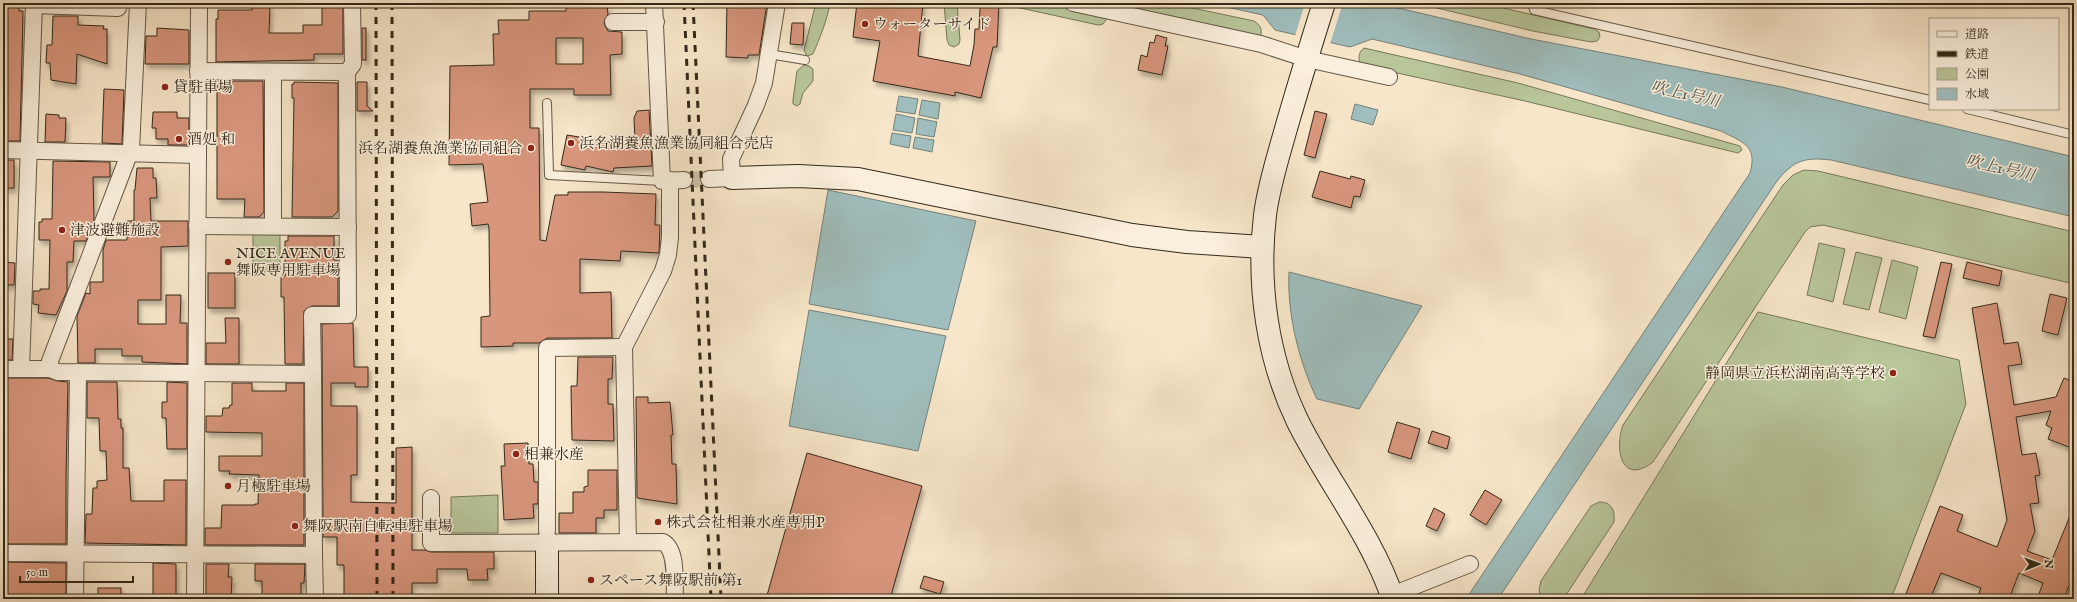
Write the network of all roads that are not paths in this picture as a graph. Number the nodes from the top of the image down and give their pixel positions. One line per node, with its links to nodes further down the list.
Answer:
1 (118, 3): 10 (street)
2 (138, 3): 26 (street)
3 (198, 3): 16 (street)
4 (352, 3): 18 (street)
5 (654, 3): 12 (street)
6 (777, 3): 14 (street)
7 (1073, 3): 13 (street)
8 (1324, 3): 13 (street)
9 (1532, 3): 20 (lane)
10 (34, 4): 25 (street)
11 (613, 22): 12 (street)
12 (656, 22): 30 (street)
13 (1310, 50): 19 (street); 34 (street)
14 (769, 54): 15 (lane); 28 (street)
15 (805, 60)
16 (198, 71): 17 (street); 27 (street)
17 (274, 72): 18 (street); 32 (street)
18 (347, 72): 33 (street)
19 (1389, 77)
20 (1929, 100)
21 (547, 103): 30 (lane)
22 (1971, 110): 23 (lane)
23 (2074, 135)
24 (3, 150): 25 (street)
25 (27, 150): 26 (street); 37 (street)
26 (130, 153): 27 (street); 38 (street)
27 (198, 155): 31 (street)
28 (732, 178): 29 (street); 34 (street)
29 (709, 179)
30 (672, 180): 35 (street)
31 (197, 226): 32 (street); 40 (street)
32 (273, 226): 33 (street)
33 (348, 227): 41 (street)
34 (1262, 248): 50 (street)
35 (624, 347): 43 (street); 44 (street)
36 (3, 369): 37 (street)
37 (21, 369): 38 (street)
38 (50, 370): 39 (street)
39 (78, 372): 40 (street); 46 (street)
40 (196, 373): 41 (street); 47 (street)
41 (313, 374): 48 (street)
42 (431, 498): 43 (street)
43 (547, 537): 44 (street); 56 (street)
44 (628, 542): 57 (street)
45 (3, 553): 46 (street)
46 (75, 554): 47 (street); 51 (street)
47 (195, 554): 48 (street); 52 (street)
48 (314, 555): 53 (street)
49 (1470, 564): 50 (street)
50 (1392, 597)
51 (75, 599)
52 (195, 599)
53 (315, 599)
54 (461, 599): 55 (lane)
55 (492, 599)
56 (546, 599)
57 (675, 599)

